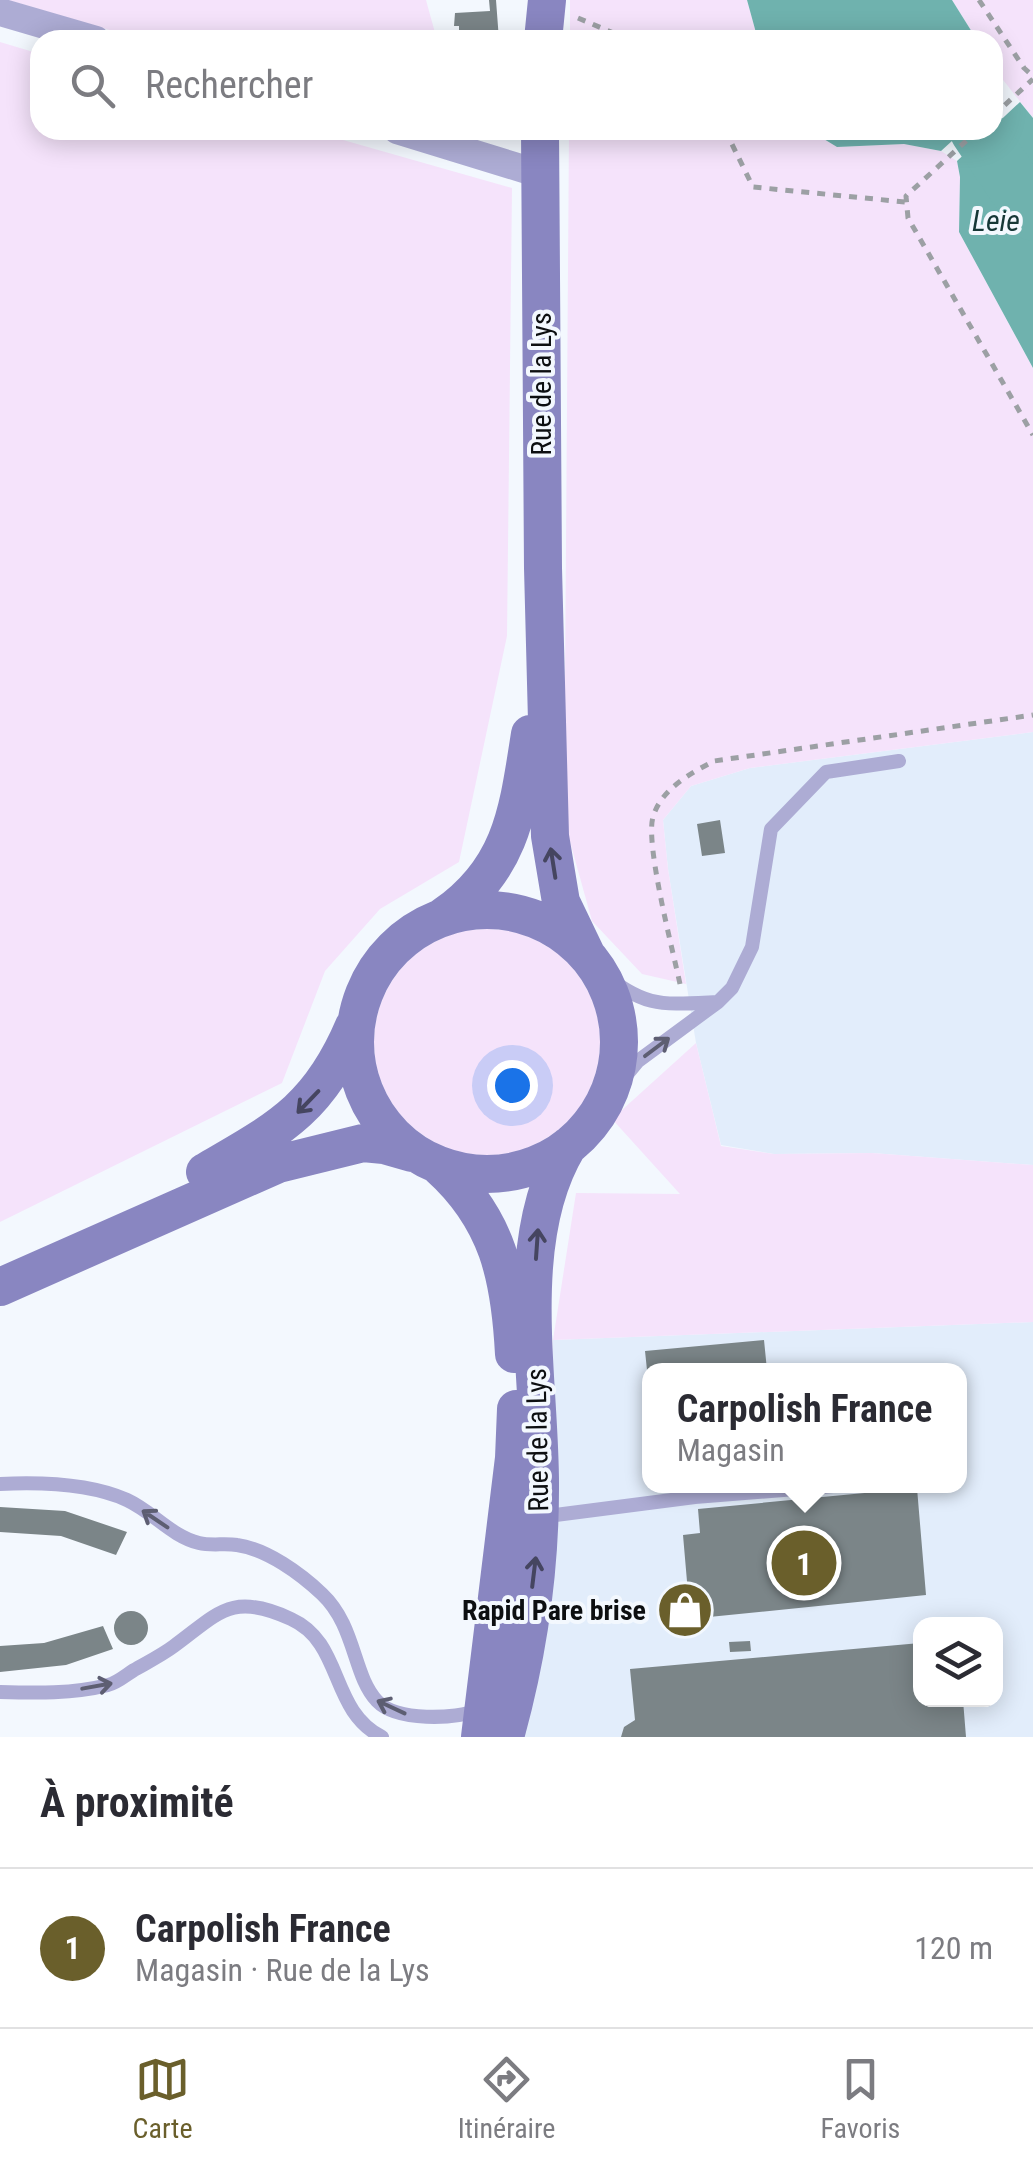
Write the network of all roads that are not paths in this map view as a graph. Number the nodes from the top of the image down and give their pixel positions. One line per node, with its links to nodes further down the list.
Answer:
1 (0, 12): 2 (street)
2 (62, 30)
3 (430, 140): 5 (street)
4 (540, 140): 5 (main road, Rue de la Lys)
5 (540, 174): 6 (main road, Rue de la Lys)
6 (544, 638): 8 (main road, Rue de la Lys); 9 (main road, Rue de la Lys, one-way to 6)
7 (899, 762): 10 (lane)
8 (442, 917): 9 (main road); 11 (main road)
9 (592, 962): 10 (lane); 12 (main road)
10 (718, 1002): 12 (lane, one-way to 10)
11 (357, 1020): 14 (main road); 15 (main road, one-way to 15)
12 (605, 1101): 13 (main road)
13 (568, 1146): 14 (main road); 19 (main road, Rue de la Lys, one-way to 13)
14 (428, 1160): 15 (main road); 21 (main road, Rue de la Lys)
15 (67, 1256): 16 (main road)
16 (0, 1287)
17 (0, 1484): 21 (lane, one-way to 17)
18 (752, 1493): 19 (lane)
19 (540, 1517): 21 (main road, Rue de la Lys, one-way to 19)
20 (0, 1692): 22 (lane, one-way to 22)
21 (493, 1722)
22 (382, 1737)

